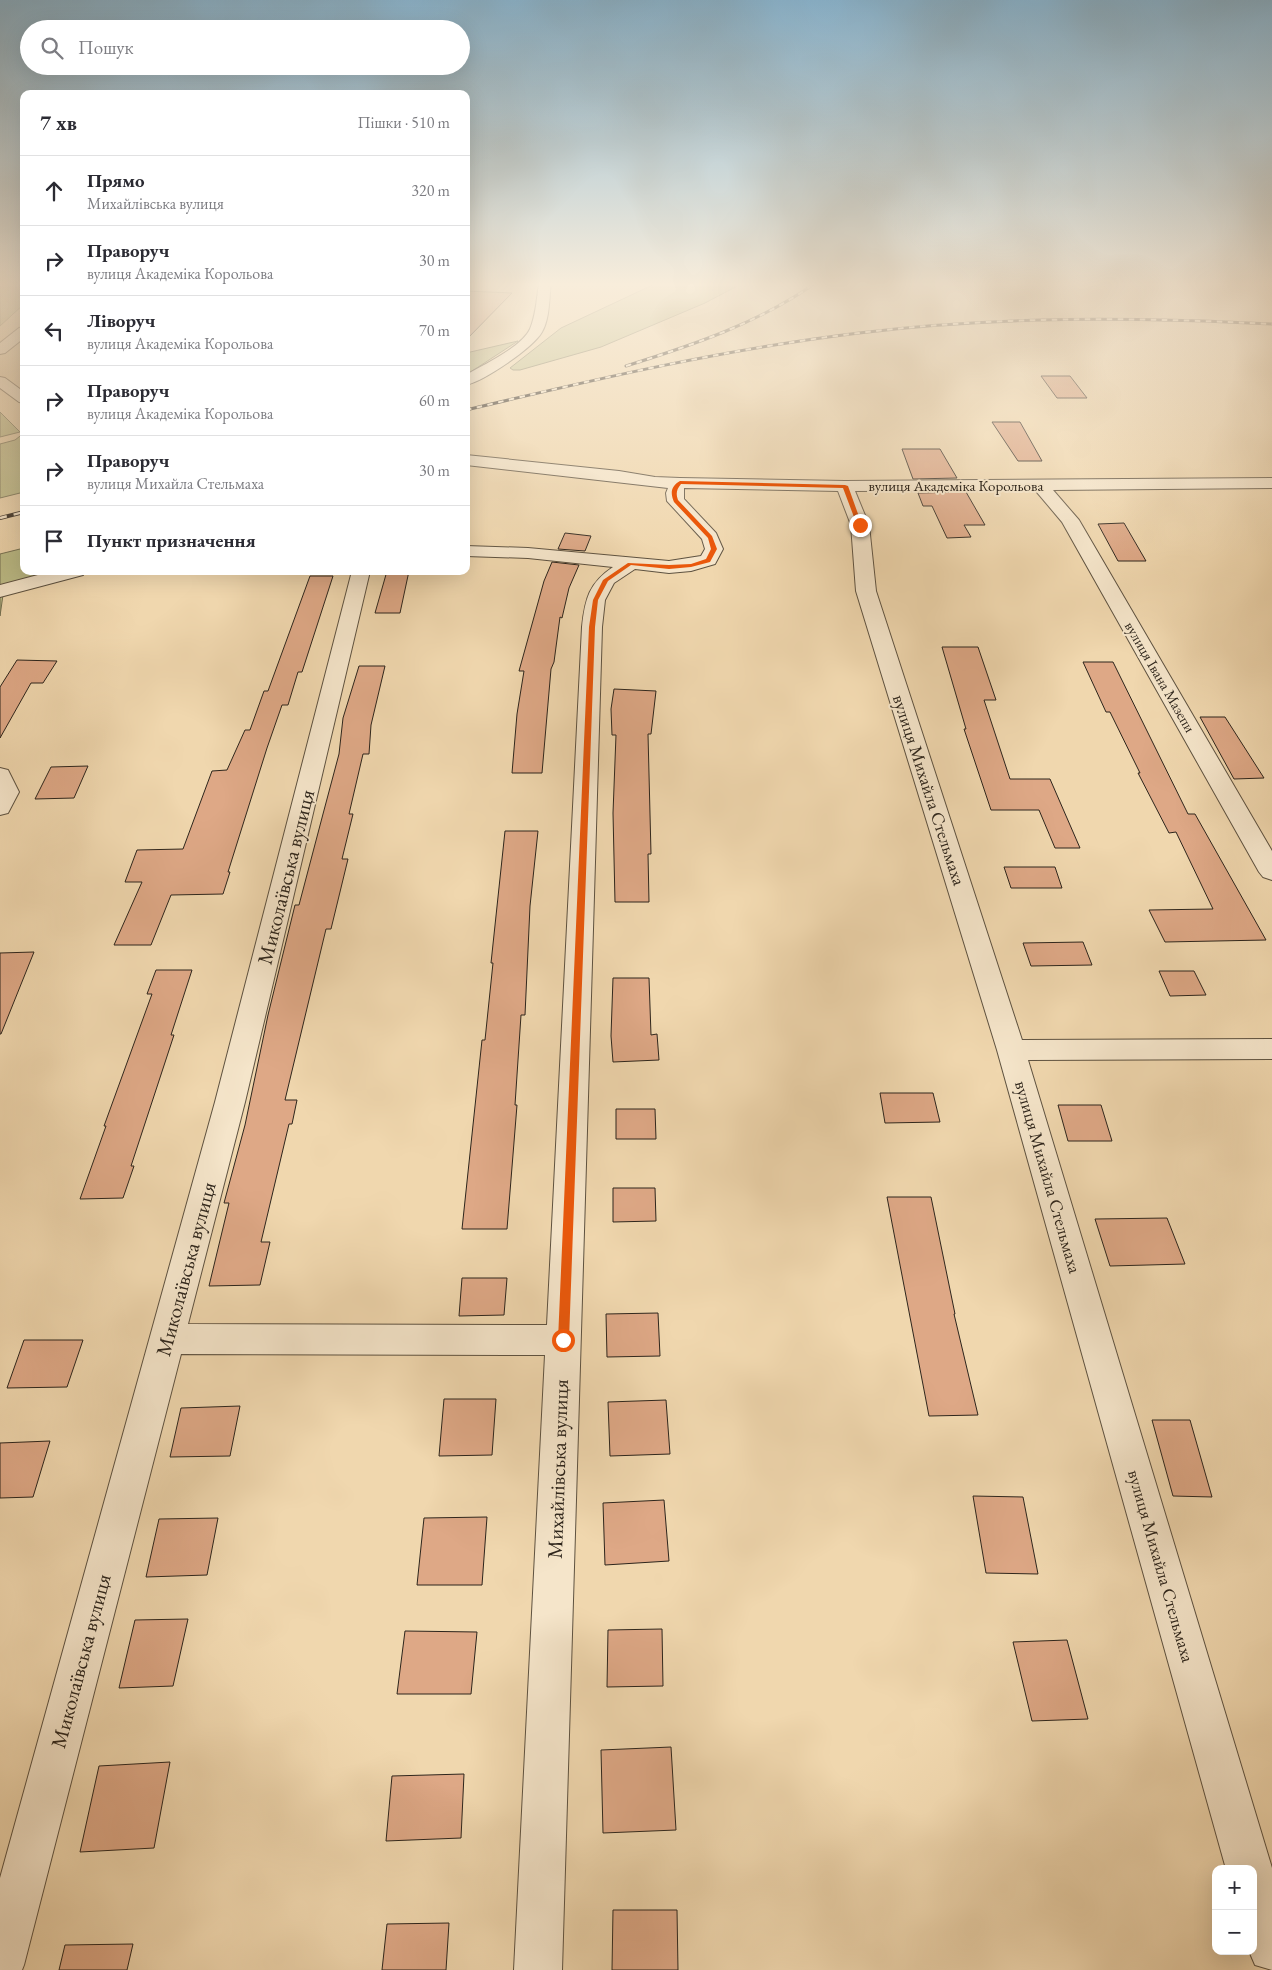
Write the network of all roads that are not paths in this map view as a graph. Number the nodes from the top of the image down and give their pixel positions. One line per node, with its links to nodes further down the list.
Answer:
1 (0, 381): 2 (street)
2 (20, 396)
3 (470, 460): 4 (street, вулиця Академіка Корольова)
4 (680, 483): 5 (street, вулиця Академіка Корольова); 9 (street)
5 (845, 486): 6 (street, вулиця Академіка Корольова); 17 (street, вулиця Михайла Стельмаха)
6 (1041, 486): 7 (street, вулиця Академіка Корольова); 15 (street, вулиця Івана Мазепи)
7 (1268, 487)
8 (470, 551): 9 (street)
9 (630, 564): 19 (street, Михайлівська вулиця)
10 (61, 575): 12 (street)
11 (361, 575): 18 (street, Миколаївська вулиця)
12 (0, 591)
13 (0, 775): 14 (street)
14 (0, 808)
15 (1272, 872)
16 (1272, 1049): 17 (street)
17 (1011, 1050): 20 (street, вулиця Михайла Стельмаха)
18 (167, 1339): 19 (street); 23 (street, Миколаївська вулиця)
19 (563, 1340): 24 (street, Михайлівська вулиця)
20 (1248, 1865)
21 (1257, 1897): 22 (street)
22 (1272, 1948)
23 (0, 1965)
24 (538, 1970)

